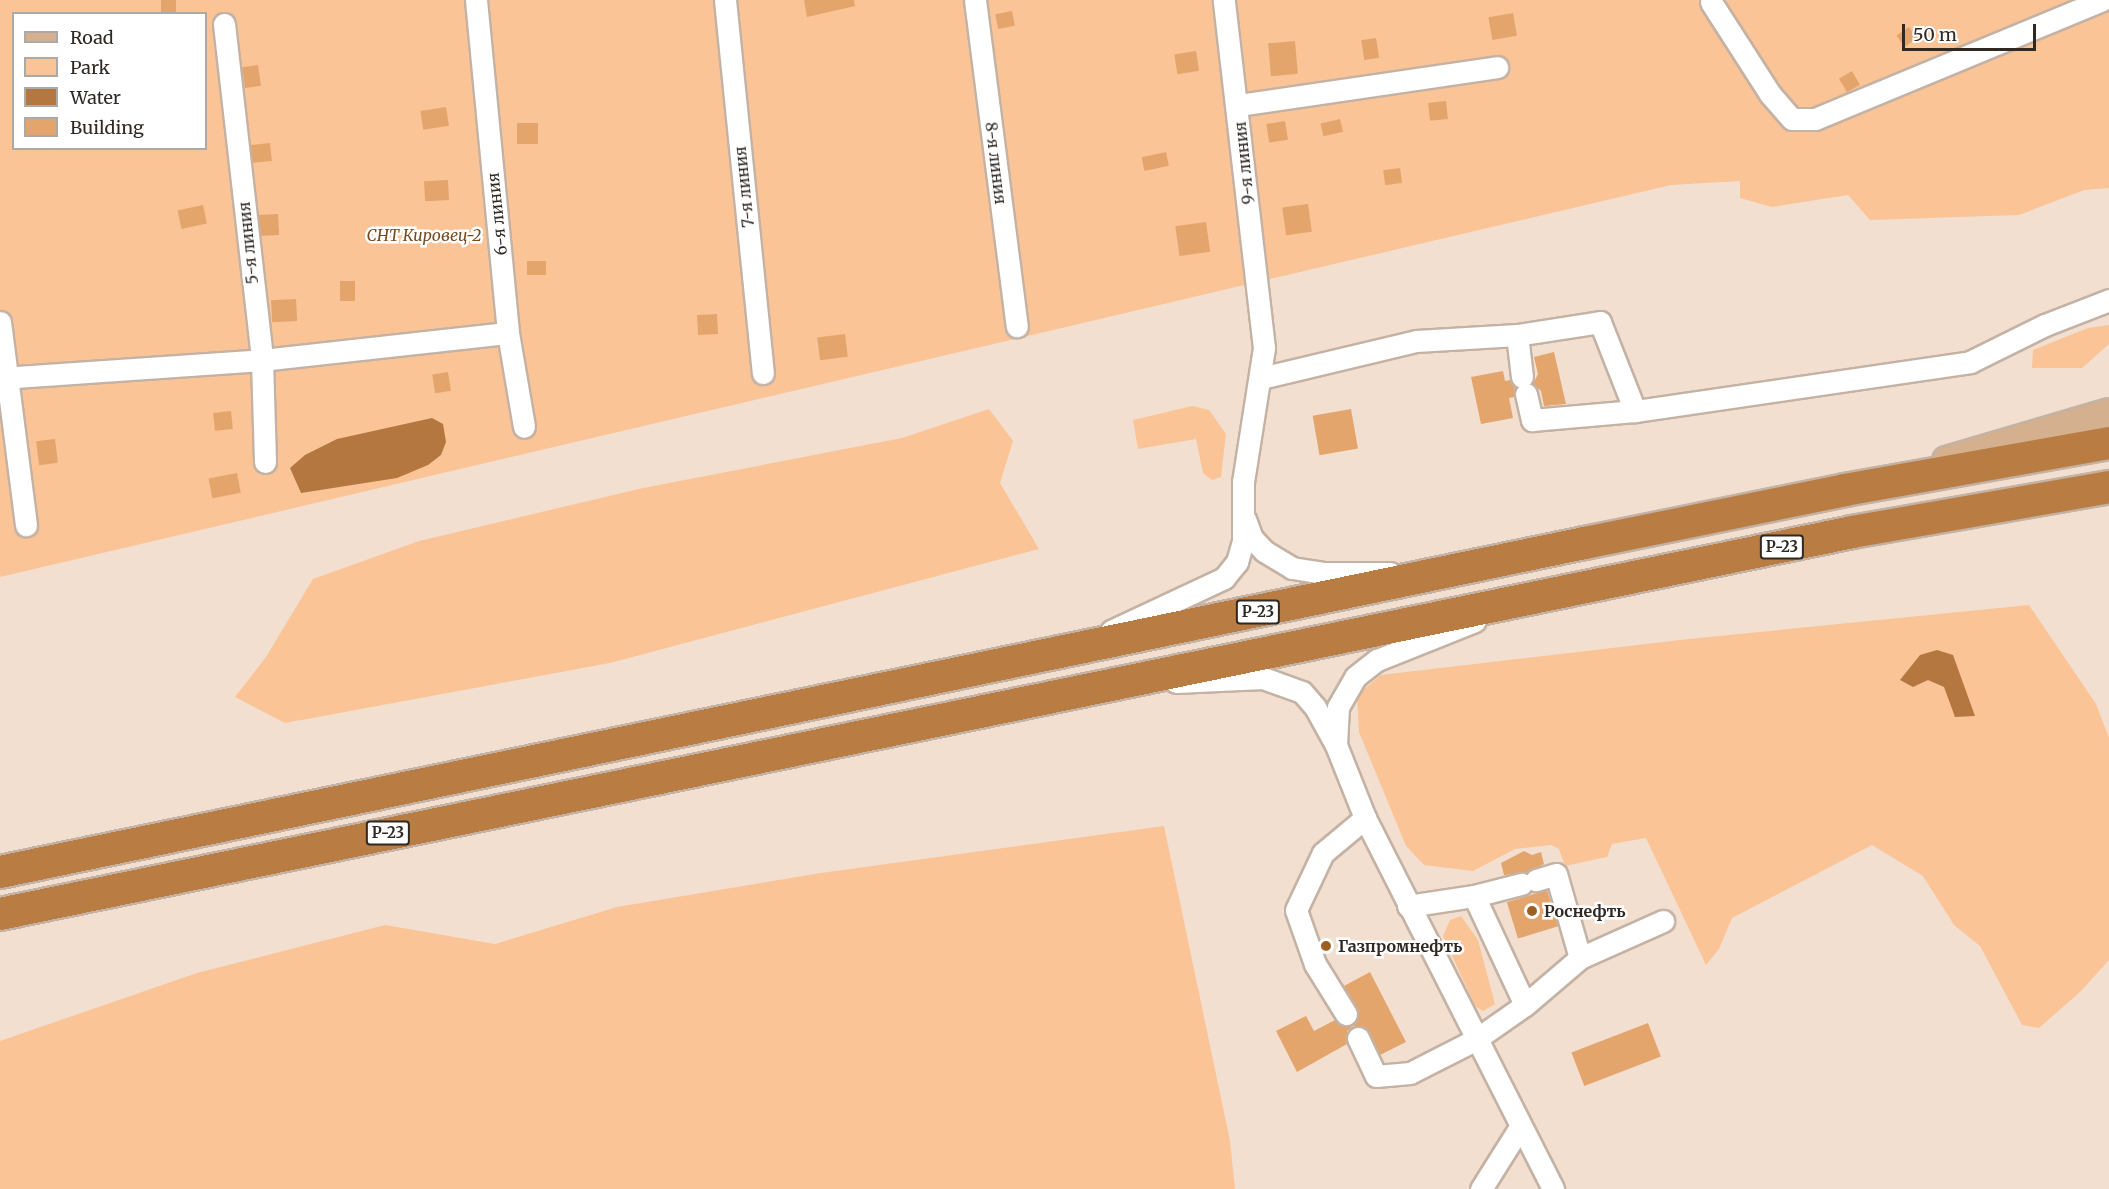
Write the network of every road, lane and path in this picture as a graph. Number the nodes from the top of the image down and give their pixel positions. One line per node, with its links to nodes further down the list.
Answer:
1 (476, 0): 13 (street, 6-я линия)
2 (725, 0): 16 (street, 7-я линия)
3 (975, 0): 12 (street, 8-я линия)
4 (1224, 0): 9 (street, 9-я линия)
5 (1711, 0): 6 (street)
6 (2102, 0)
7 (224, 24): 15 (street, 5-я линия)
8 (1497, 68): 9 (street)
9 (1238, 105): 18 (street, 9-я линия)
10 (2109, 300): 19 (street)
11 (0, 322): 17 (street)
12 (1017, 326)
13 (508, 333): 15 (street); 21 (street, 6-я линия)
14 (1517, 335): 18 (street); 19 (street); 19 (street)
15 (262, 360): 17 (street); 23 (street, 5-я линия)
16 (763, 373)
17 (3, 378): 27 (street)
18 (1261, 378): 26 (street, 9-я линия)
19 (1635, 411)
20 (2109, 412): 25 (main road, Р-23)
21 (524, 427)
22 (2109, 443): 25 (highway, Р-23)
23 (265, 462)
24 (2109, 487): 29 (highway, Р-23)
25 (1845, 490): 28 (highway, Р-23)
26 (1242, 510): 28 (street); 30 (street, 9-я линия)
27 (26, 525)
28 (1445, 572): 30 (highway, Р-23)
29 (1520, 603): 31 (highway, Р-23); 32 (street)
30 (1071, 649): 34 (highway, Р-23)
31 (1115, 684): 32 (street); 37 (highway, Р-23)
32 (1336, 745): 33 (street)
33 (1365, 818): 36 (street); 41 (street)
34 (0, 872)
35 (1474, 896): 36 (street); 39 (street); 40 (street)
36 (1408, 906): 43 (street)
37 (0, 914)
38 (1663, 921): 39 (street)
39 (1580, 958): 40 (street)
40 (1525, 1005): 43 (street)
41 (1346, 1014)
42 (1358, 1038): 43 (street)
43 (1475, 1040): 44 (street)
44 (1520, 1127): 45 (street); 46 (street)
45 (1480, 1189)
46 (1553, 1189)

